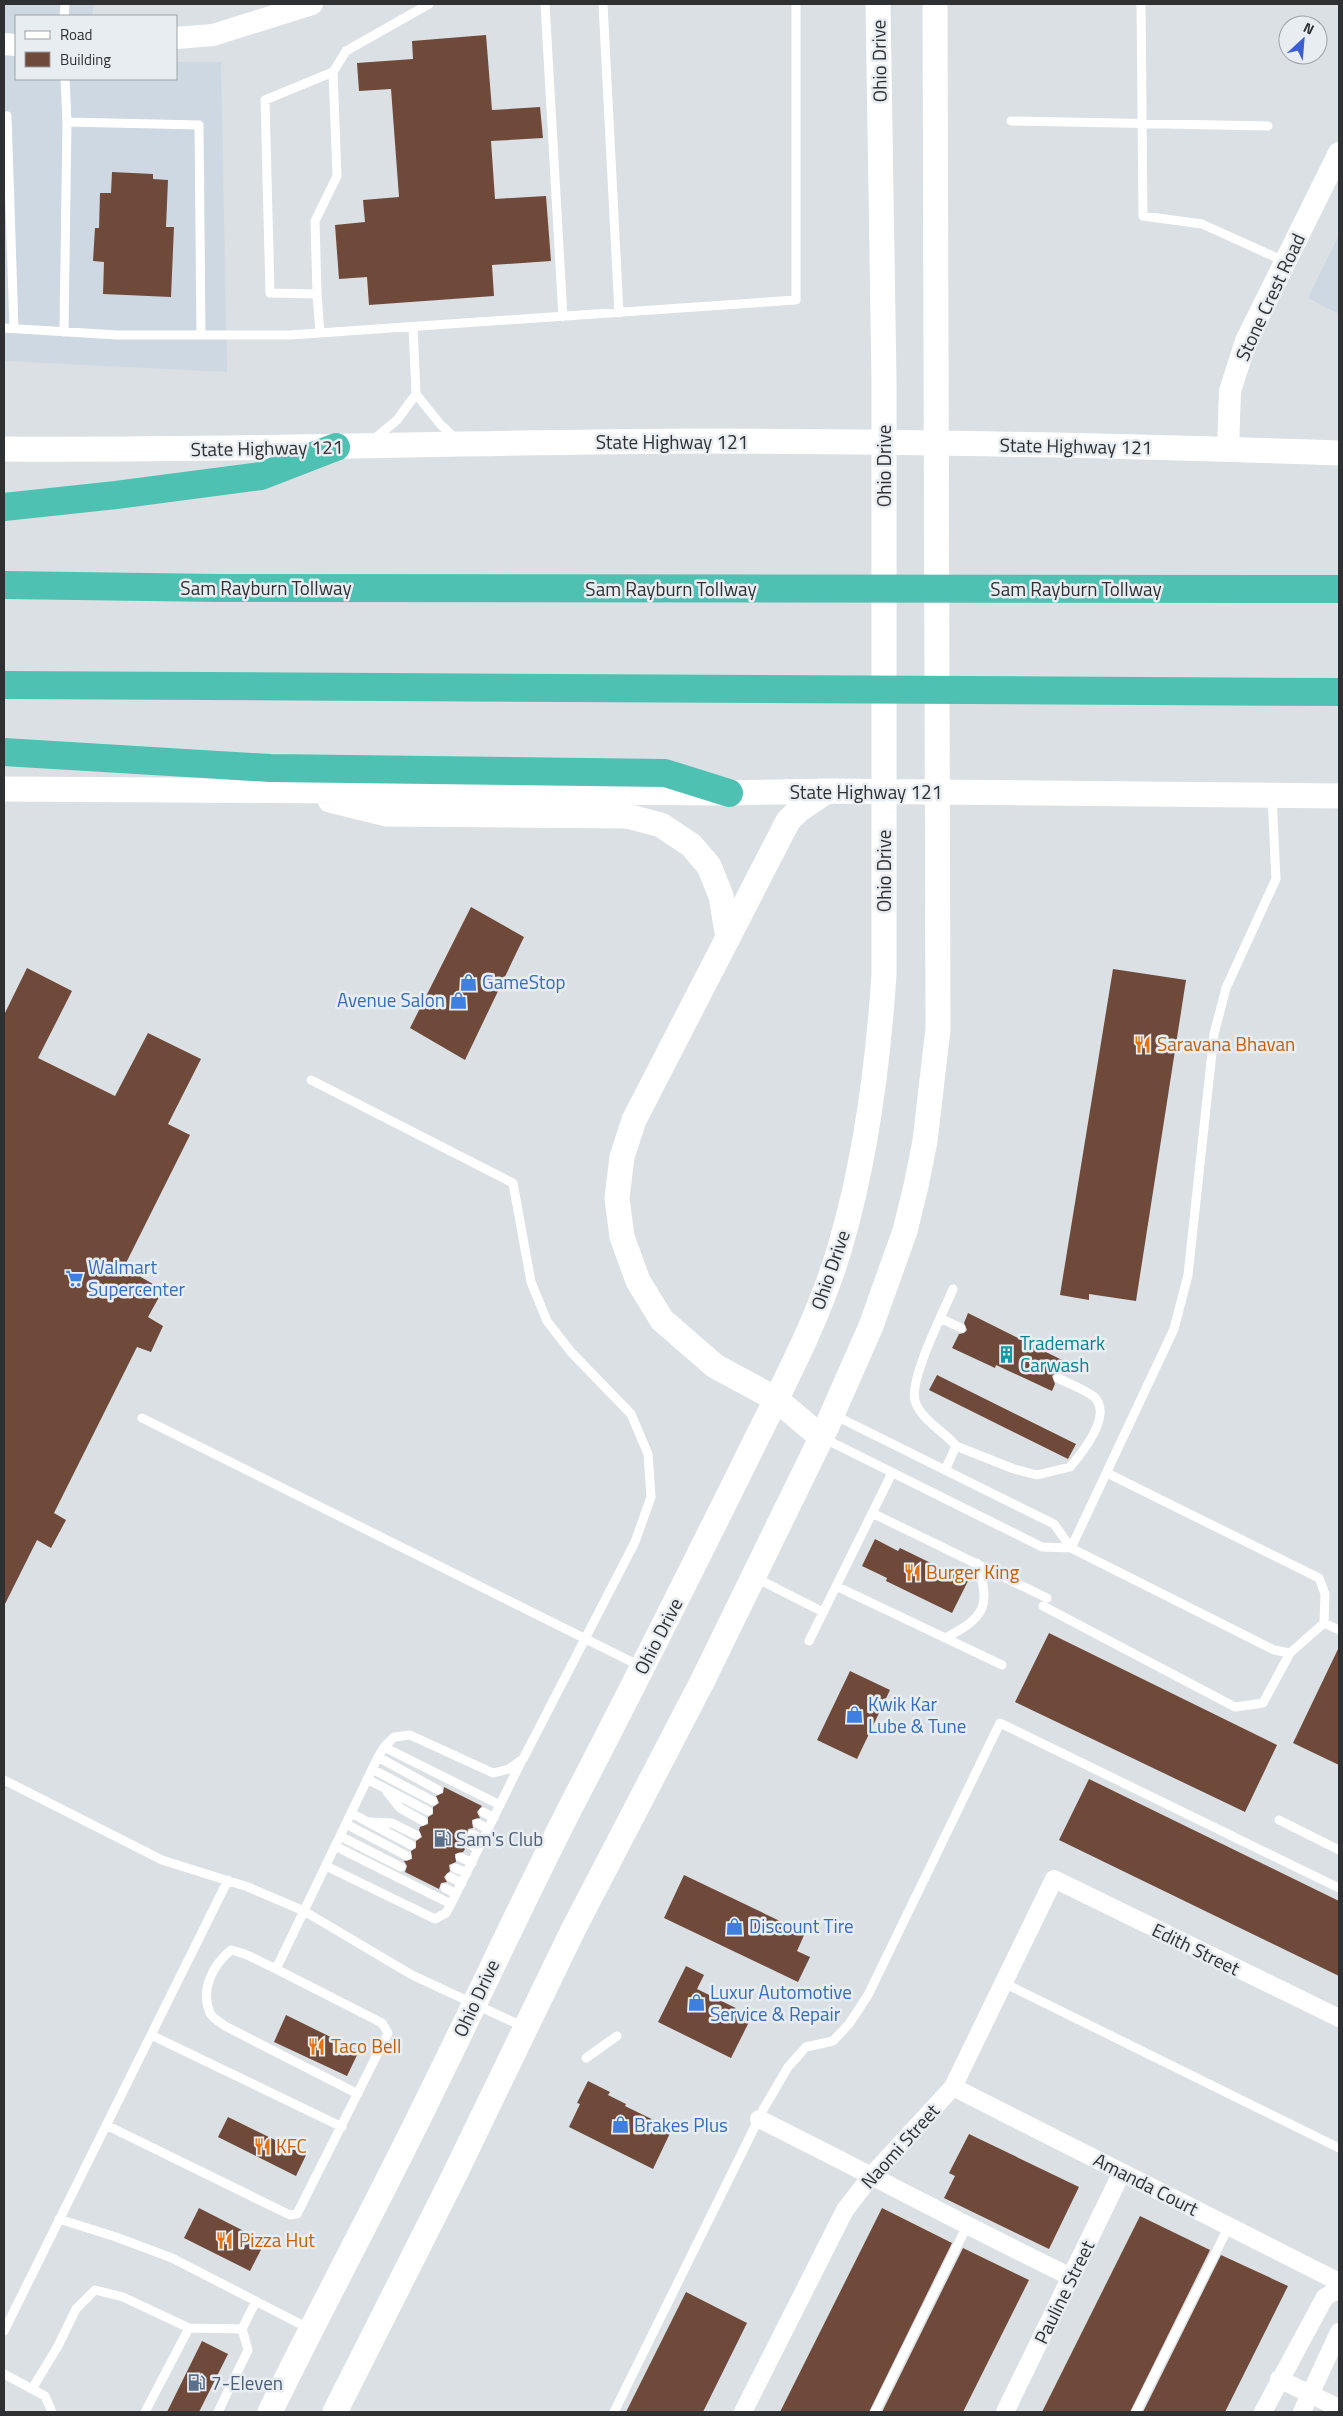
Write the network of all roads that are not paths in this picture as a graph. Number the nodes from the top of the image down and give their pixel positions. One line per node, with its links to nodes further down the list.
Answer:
1 (312, 4): 9 (street)
2 (429, 4): 10 (lane)
3 (544, 4): 21 (lane)
4 (603, 4): 20 (lane)
5 (796, 4): 20 (lane)
6 (878, 4): 53 (main road, Ohio Drive)
7 (935, 4): 54 (main road)
8 (1141, 4): 15 (lane)
9 (178, 38)
10 (333, 72): 19 (lane); 19 (lane)
11 (65, 80): 14 (lane)
12 (4, 116): 24 (lane)
13 (1011, 121): 15 (lane)
14 (67, 122): 25 (lane); 27 (lane)
15 (1142, 123): 16 (lane); 18 (lane)
16 (1268, 126)
17 (1339, 153): 18 (street, Stone Crest Road)
18 (1286, 262): 33 (street, Stone Crest Road)
19 (317, 294): 26 (lane)
20 (619, 313): 21 (lane)
21 (563, 317): 23 (lane)
22 (4, 328): 24 (lane)
23 (414, 328): 26 (lane); 28 (lane)
24 (14, 329): 25 (lane)
25 (64, 332): 27 (lane)
26 (320, 333): 27 (lane)
27 (201, 335)
28 (416, 394): 29 (lane); 31 (lane)
29 (462, 445): 31 (main road, State Highway 121); 33 (main road, State Highway 121)
30 (336, 446): 31 (main road, State Highway 121); 32 (main road, State Highway 121); 35 (highway)
31 (365, 446)
32 (4, 449)
33 (1228, 449): 34 (main road, State Highway 121)
34 (1339, 453)
35 (4, 507)
36 (4, 585): 37 (highway, Sam Rayburn Tollway)
37 (1339, 589)
38 (4, 685): 39 (highway)
39 (1339, 692)
40 (4, 752): 44 (highway)
41 (4, 789): 42 (main road, State Highway 121)
42 (286, 790): 44 (main road, State Highway 121); 47 (main road)
43 (827, 791): 44 (main road, State Highway 121); 45 (main road, State Highway 121); 47 (main road)
44 (729, 793)
45 (1272, 796): 46 (main road, State Highway 121); 60 (lane)
46 (1339, 796)
47 (728, 938): 53 (main road)
48 (311, 1080): 69 (lane)
49 (954, 1289): 50 (lane)
50 (940, 1318): 51 (lane); 57 (lane)
51 (961, 1328)
52 (1058, 1378): 57 (lane)
53 (776, 1399): 54 (main road); 56 (main road); 74 (main road, Ohio Drive)
54 (832, 1414): 56 (main road); 58 (lane)
55 (142, 1418): 69 (lane)
56 (822, 1438): 59 (lane); 64 (main road)
57 (956, 1446): 58 (lane)
58 (946, 1470): 62 (lane)
59 (892, 1473): 61 (lane); 62 (lane)
60 (1106, 1473): 62 (lane); 67 (lane)
61 (872, 1513): 63 (lane); 65 (lane)
62 (1071, 1548): 72 (lane)
63 (976, 1564): 70 (lane); 72 (lane)
64 (753, 1576): 66 (lane); 124 (main road)
65 (836, 1586): 66 (lane); 70 (lane)
66 (824, 1612): 71 (lane)
67 (1324, 1623): 68 (lane); 72 (lane)
68 (1339, 1630)
69 (584, 1638): 74 (lane); 77 (lane)
70 (946, 1638): 73 (lane)
71 (809, 1641)
72 (1290, 1653)
73 (1002, 1665)
74 (643, 1667): 122 (main road, Ohio Drive)
75 (384, 1747): 76 (lane); 77 (lane); 84 (lane)
76 (378, 1757): 78 (lane); 82 (lane)
77 (523, 1759): 84 (lane)
78 (372, 1769): 79 (lane); 83 (lane)
79 (367, 1779): 81 (lane); 87 (lane)
80 (4, 1780): 113 (lane)
81 (384, 1788): 85 (lane); 89 (lane)
82 (438, 1790)
83 (433, 1801)
84 (500, 1805): 88 (lane)
85 (428, 1811)
86 (483, 1812): 88 (lane)
87 (351, 1813): 91 (lane); 93 (lane)
88 (494, 1818): 94 (lane)
89 (423, 1820)
90 (1279, 1820): 103 (lane)
91 (367, 1822): 96 (lane); 101 (lane)
92 (477, 1823): 94 (lane)
93 (346, 1824): 97 (lane); 104 (lane)
94 (488, 1829): 98 (lane)
95 (472, 1834): 98 (lane)
96 (416, 1835)
97 (340, 1836): 100 (lane); 108 (lane)
98 (483, 1839): 102 (lane)
99 (467, 1843): 102 (lane)
100 (335, 1846): 107 (lane); 118 (lane)
101 (412, 1846)
102 (478, 1849): 106 (lane)
103 (1339, 1850)
104 (406, 1856)
105 (460, 1857): 106 (lane)
106 (472, 1863): 110 (lane)
107 (326, 1866): 118 (lane); 119 (lane)
108 (401, 1866)
109 (455, 1868): 110 (lane)
110 (466, 1873): 114 (lane)
111 (450, 1877): 114 (lane)
112 (1054, 1879): 121 (street, Naomi Street); 123 (street, Edith Street)
113 (228, 1880): 119 (lane); 125 (lane)
114 (462, 1883): 117 (lane)
115 (445, 1888): 117 (lane)
116 (1339, 1888): 130 (lane)
117 (456, 1894): 118 (lane)
118 (451, 1904)
119 (304, 1911): 120 (lane); 122 (lane)
120 (276, 1968): 129 (lane); 129 (lane)
121 (1004, 1983): 128 (street, Naomi Street); 133 (lane)
122 (474, 2004): 124 (lane); 144 (main road, Ohio Drive)
123 (1339, 2018)
124 (526, 2028): 157 (main road)
125 (151, 2035): 131 (lane); 132 (lane)
126 (617, 2036): 127 (lane)
127 (586, 2058)
128 (954, 2087): 134 (street, Amanda Court); 135 (street, Naomi Street)
129 (358, 2094): 132 (lane)
130 (759, 2118): 135 (street); 158 (lane)
131 (106, 2125): 132 (lane); 136 (lane)
132 (342, 2127)
133 (1339, 2148)
134 (1122, 2172): 138 (street, Amanda Court); 139 (street, Pauline Street)
135 (872, 2175): 137 (street); 159 (street, Naomi Street)
136 (59, 2219): 142 (lane); 146 (lane)
137 (967, 2226): 139 (street); 160 (lane)
138 (1229, 2226): 140 (street, Amanda Court); 162 (lane)
139 (1071, 2277): 161 (street, Pauline Street)
140 (1339, 2282)
141 (1339, 2289): 149 (street)
142 (256, 2301): 144 (lane); 145 (lane)
143 (189, 2328): 145 (lane); 150 (lane); 154 (lane)
144 (310, 2329): 156 (main road, Ohio Drive)
145 (242, 2330): 155 (lane)
146 (4, 2331)
147 (1339, 2332): 151 (street)
148 (4, 2374): 150 (lane)
149 (1279, 2379): 151 (street); 163 (street)
150 (32, 2389): 153 (lane)
151 (1311, 2394): 152 (street); 164 (street)
152 (1339, 2408)
153 (52, 2412)
154 (145, 2412)
155 (218, 2412)
156 (270, 2412)
157 (335, 2412)
158 (614, 2412)
159 (743, 2412)
160 (875, 2412)
161 (1005, 2412)
162 (1136, 2412)
163 (1263, 2412)
164 (1302, 2412)

